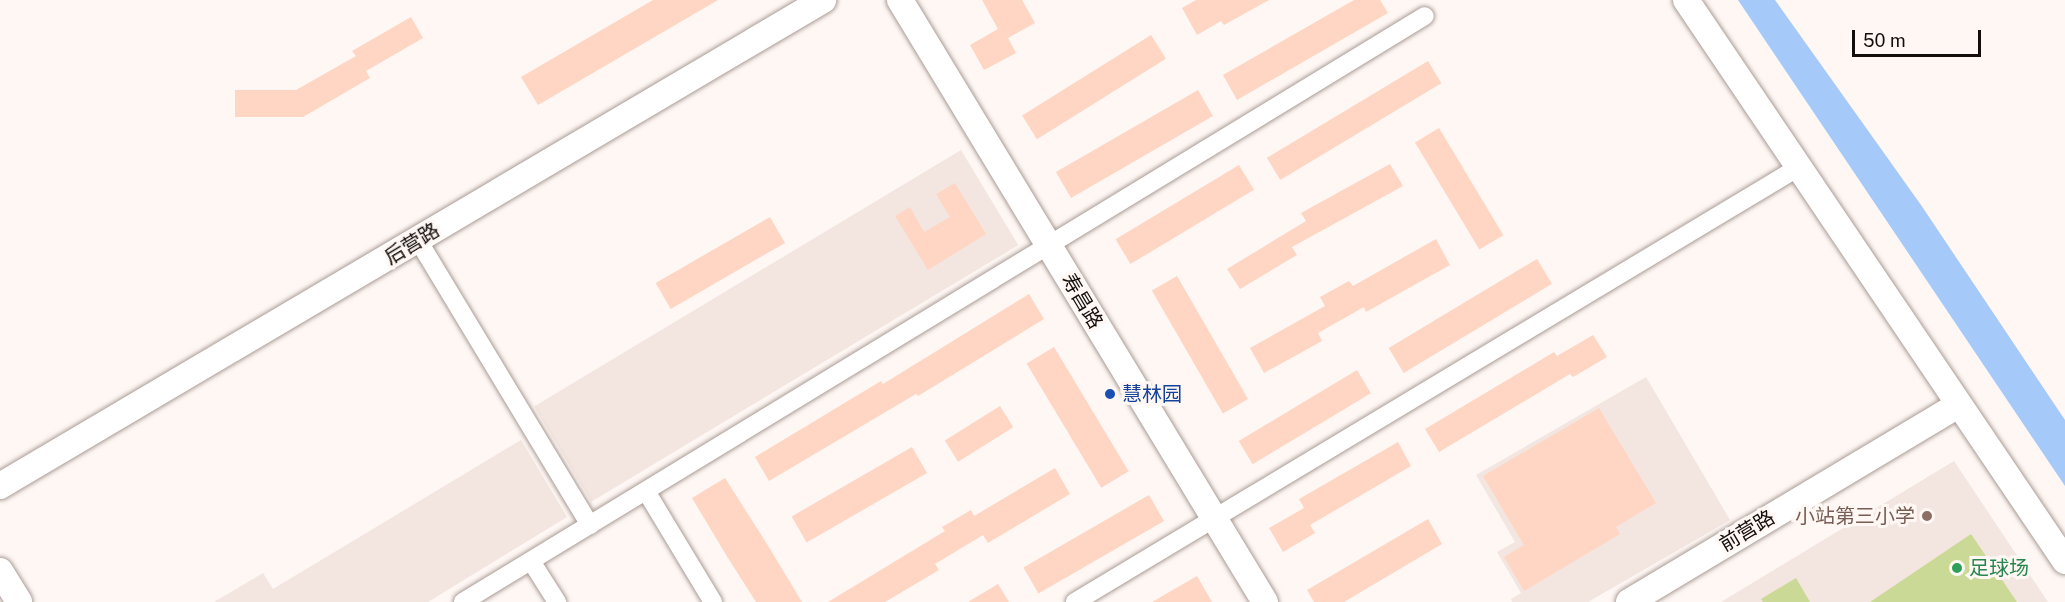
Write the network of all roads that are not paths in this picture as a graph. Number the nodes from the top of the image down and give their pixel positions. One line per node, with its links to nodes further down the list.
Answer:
1 (823, 0): 7 (street, 后营路)
2 (887, 0): 8 (street, 寿昌路)
3 (900, 0): 8 (street, 寿昌路)
4 (1686, 0): 6 (street)
5 (1425, 16): 8 (street)
6 (1799, 167): 9 (street); 12 (street)
7 (418, 240): 10 (street, 后营路); 13 (street)
8 (1044, 248): 11 (street); 12 (street, 寿昌路)
9 (1961, 410): 15 (street); 26 (street, 前营路); 27 (street, 前营路)
10 (0, 486)
11 (646, 490): 13 (street); 22 (street)
12 (1210, 522): 23 (street); 24 (street, 寿昌路); 25 (street, 寿昌路)
13 (590, 525): 14 (street)
14 (531, 561): 20 (street); 21 (street)
15 (2065, 561)
16 (0, 571): 19 (street)
17 (0, 594): 18 (street)
18 (5, 602)
19 (19, 602)
20 (463, 602)
21 (557, 602)
22 (713, 602)
23 (1075, 602)
24 (1251, 602)
25 (1264, 602)
26 (1629, 602)
27 (1660, 602)

